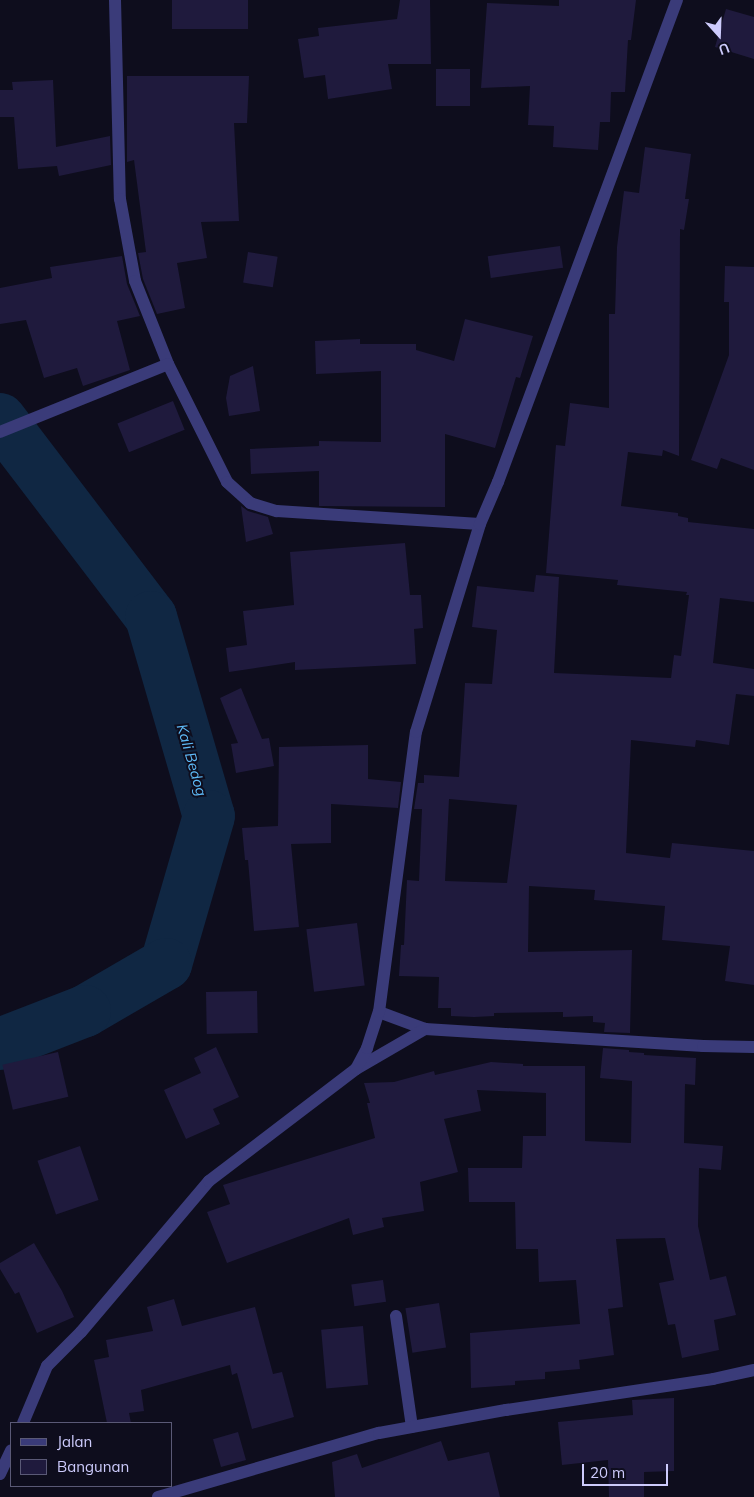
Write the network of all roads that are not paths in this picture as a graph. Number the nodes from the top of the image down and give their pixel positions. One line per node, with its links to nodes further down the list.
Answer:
1 (115, 0): 3 (street)
2 (677, 0): 5 (street)
3 (168, 364): 4 (street); 5 (street)
4 (0, 432)
5 (480, 524): 6 (street)
6 (379, 1012): 7 (street); 9 (street)
7 (425, 1029): 8 (street); 9 (street)
8 (754, 1046)
9 (356, 1069): 12 (street)
10 (396, 1316): 13 (street)
11 (754, 1370): 13 (street)
12 (23, 1422)
13 (412, 1427): 16 (street)
14 (10, 1452): 15 (street)
15 (0, 1474)
16 (158, 1497)

